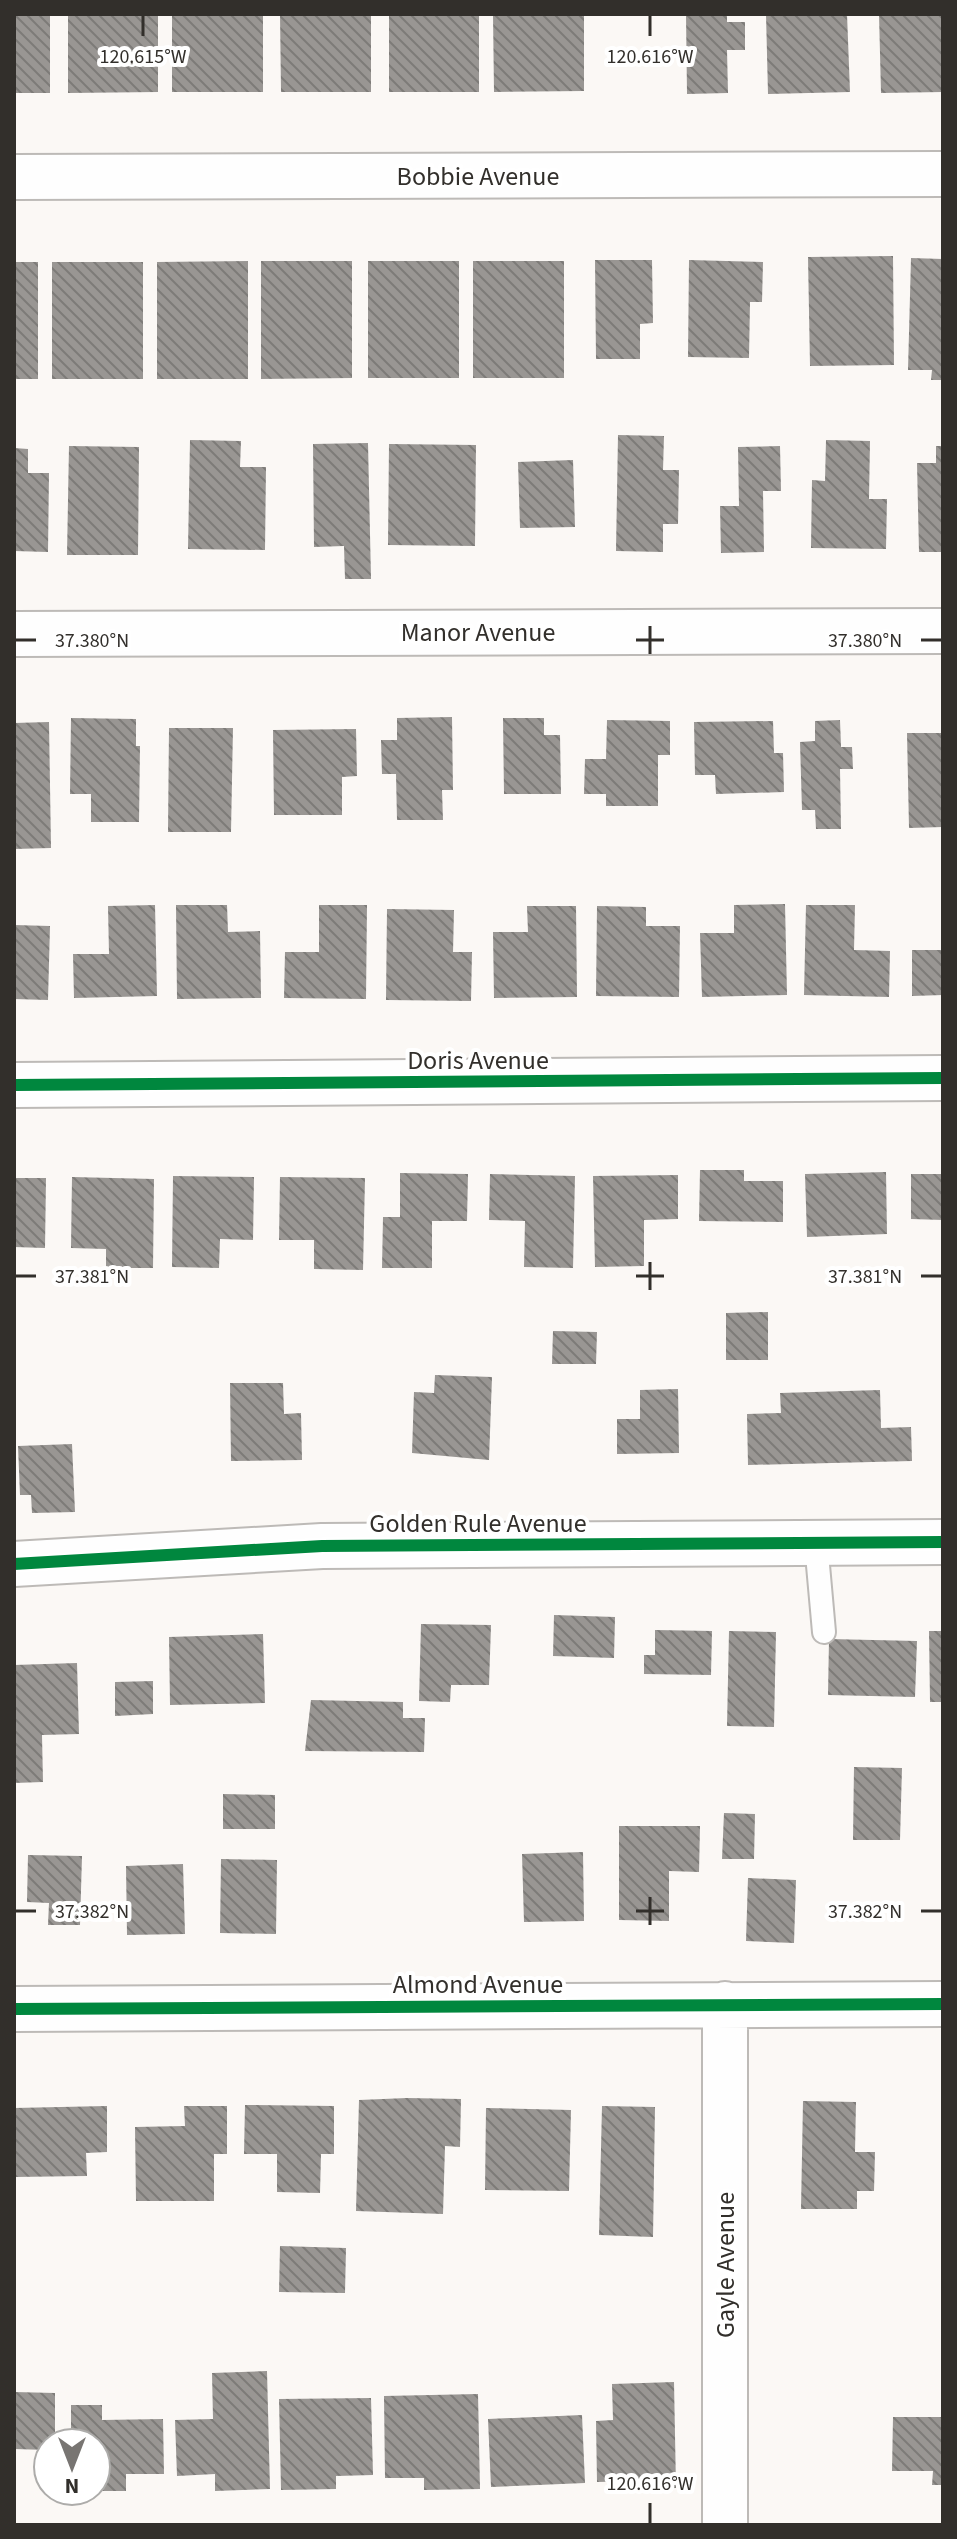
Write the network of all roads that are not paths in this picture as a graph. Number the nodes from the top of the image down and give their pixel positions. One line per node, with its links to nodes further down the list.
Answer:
1 (943, 174): 2 (street, Bobbie Avenue)
2 (14, 177)
3 (943, 631): 4 (street, Manor Avenue)
4 (14, 634)
5 (943, 1078): 6 (street, Doris Avenue)
6 (14, 1085)
7 (943, 1542): 8 (street, Golden Rule Avenue)
8 (816, 1543): 9 (street, Golden Rule Avenue); 10 (lane)
9 (14, 1564)
10 (824, 1632)
11 (725, 2004): 12 (street, Almond Avenue); 13 (street, Almond Avenue); 14 (street, Gayle Avenue)
12 (943, 2004)
13 (14, 2009)
14 (725, 2525)

